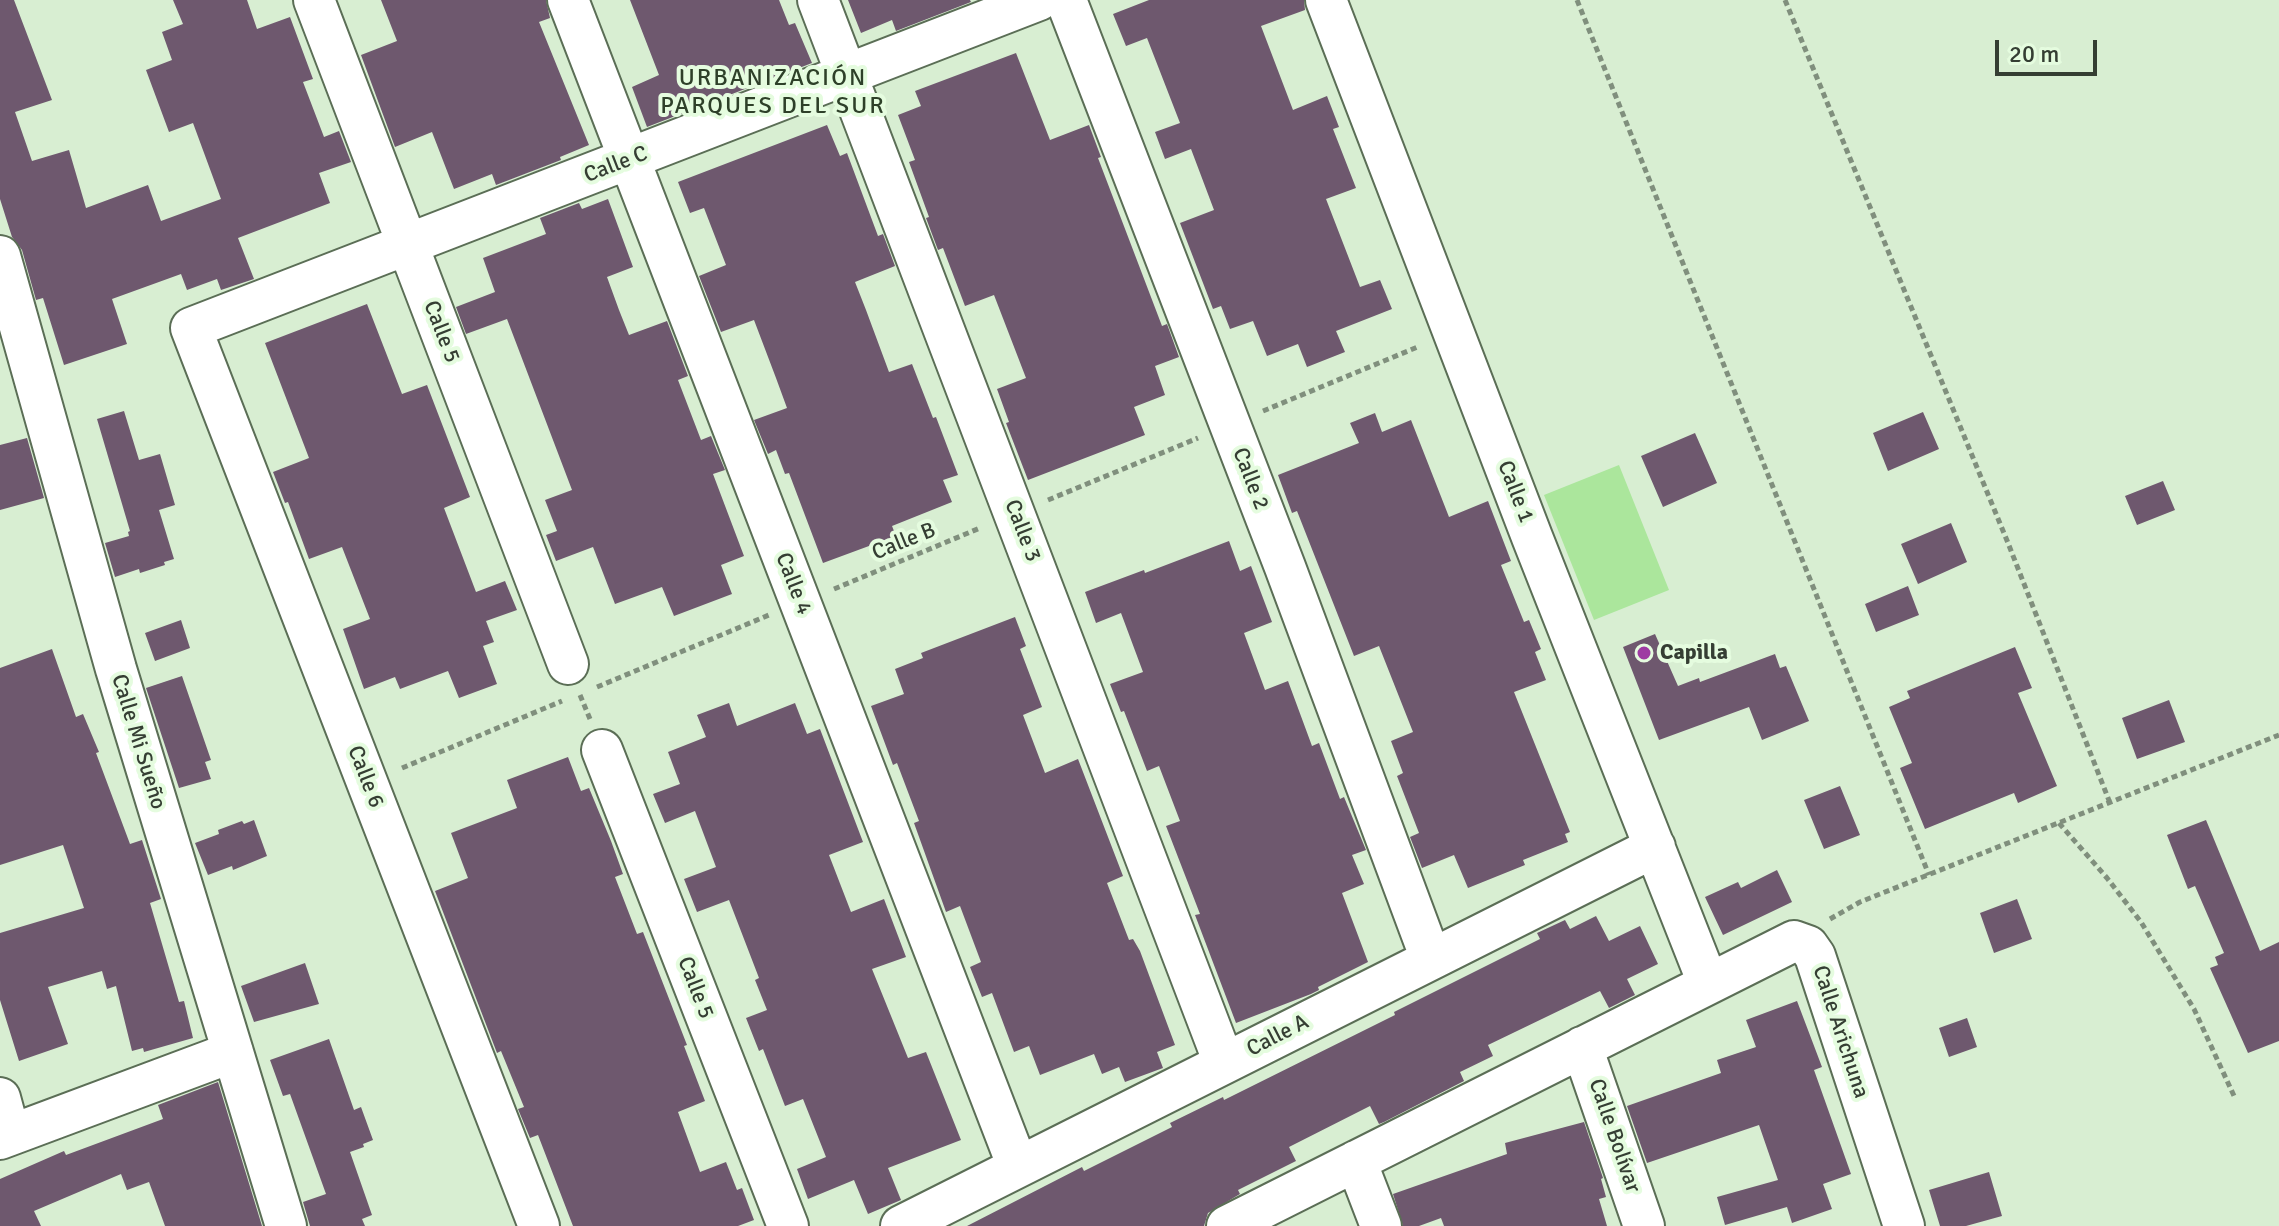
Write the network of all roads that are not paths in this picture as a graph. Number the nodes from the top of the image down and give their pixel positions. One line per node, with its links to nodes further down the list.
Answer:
1 (314, 0): 9 (street, Calle 5)
2 (568, 0): 8 (street, Calle 4)
3 (818, 0): 7 (street, Calle 3)
4 (1039, 0): 7 (street, Calle C)
5 (1066, 0): 15 (street, Calle 2)
6 (1326, 0): 14 (street, Calle 1)
7 (847, 75): 8 (street, Calle C); 19 (street, Calle 3)
8 (630, 160): 9 (street, Calle C); 22 (street, Calle 4)
9 (408, 245): 11 (street, Calle C); 12 (street, Calle 5)
10 (0, 256): 18 (street, Calle Mi Sueño)
11 (191, 328): 24 (street, Calle 6)
12 (574, 679)
13 (602, 750): 25 (street, Calle 5)
14 (1655, 847): 15 (street, Calle A); 16 (street, Calle 1)
15 (1431, 959): 19 (street, Calle A)
16 (1708, 983): 17 (street, Calle Arichuna); 30 (street, Calle Arichuna)
17 (1582, 1047): 21 (street, Calle Arichuna); 29 (street, Calle Bolívar)
18 (233, 1052): 20 (street); 23 (street, Calle Mi Sueño)
19 (1224, 1063): 22 (street, Calle A)
20 (3, 1124)
21 (1356, 1161): 27 (street, Calle Arichuna); 28 (street)
22 (1018, 1167): 26 (street, Calle A)
23 (286, 1226)
24 (539, 1226)
25 (788, 1226)
26 (901, 1226)
27 (1227, 1226)
28 (1381, 1226)
29 (1644, 1226)
30 (1904, 1226)

